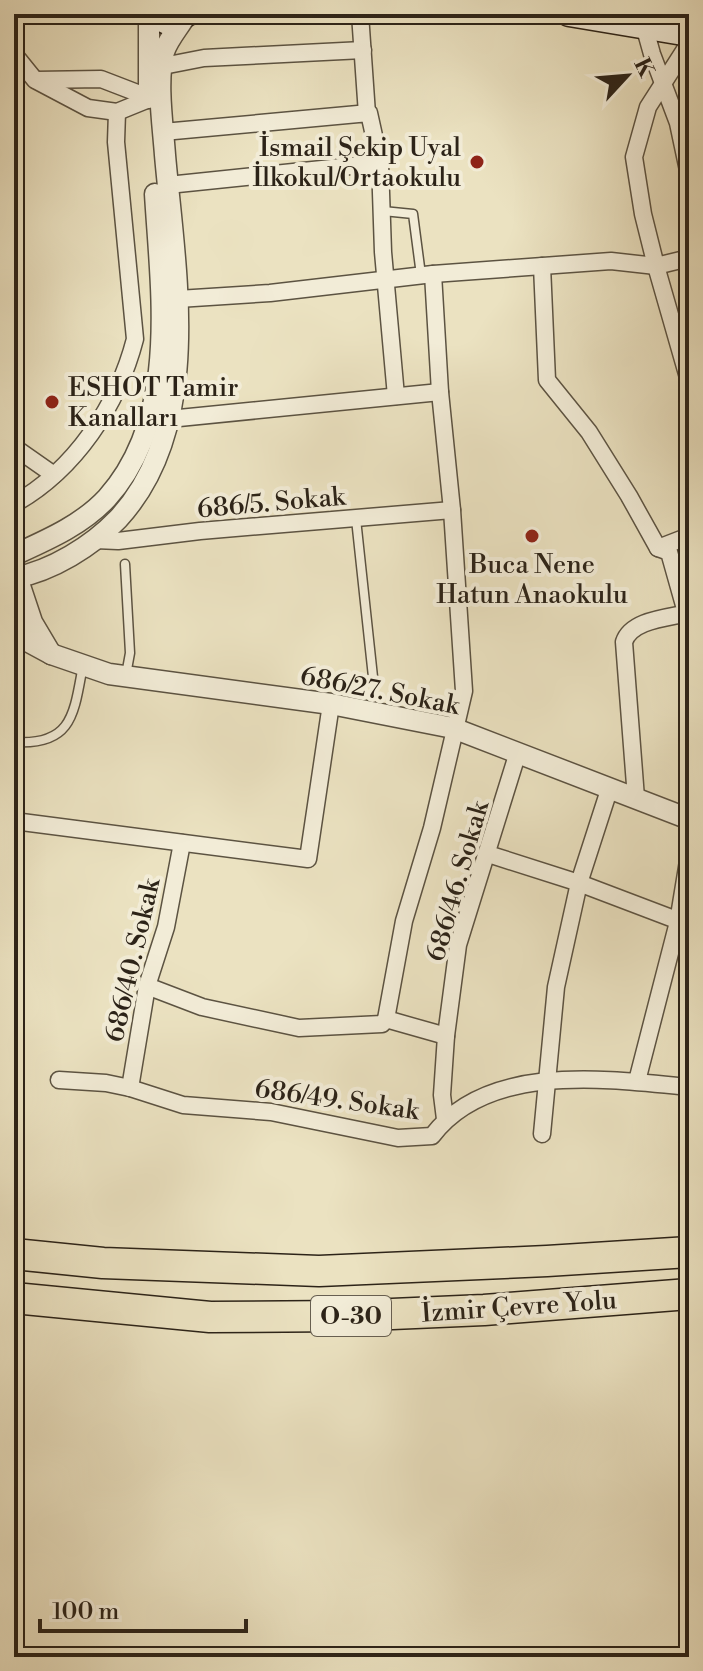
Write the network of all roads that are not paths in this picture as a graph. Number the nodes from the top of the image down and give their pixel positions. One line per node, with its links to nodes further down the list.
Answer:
1 (149, 14): 2 (main road); 14 (street)
2 (187, 14): 11 (street)
3 (360, 14): 9 (street)
4 (569, 14): 5 (main road)
5 (641, 21): 6 (main road); 7 (main road); 13 (street)
6 (689, 21)
7 (689, 34)
8 (689, 43): 13 (street)
9 (363, 50): 11 (street); 16 (street)
10 (14, 54): 12 (street)
11 (163, 66): 14 (street)
12 (35, 80): 14 (street); 15 (street)
13 (663, 85): 19 (street); 24 (street)
14 (154, 99): 15 (street); 17 (street); 40 (street)
15 (117, 112): 33 (street)
16 (367, 114): 17 (street); 18 (street)
17 (163, 132): 20 (street)
18 (380, 163): 20 (street); 21 (street)
19 (689, 175)
20 (168, 185): 27 (street)
21 (383, 211): 25 (lane); 26 (street)
22 (689, 258): 24 (street)
23 (542, 266): 24 (street); 25 (street); 39 (street)
24 (656, 266): 28 (street)
25 (427, 275): 26 (street); 29 (street)
26 (386, 281): 27 (street); 30 (street)
27 (178, 299): 31 (street)
28 (688, 371)
29 (440, 392): 30 (street); 35 (street)
30 (396, 396): 31 (street)
31 (169, 419): 38 (street)
32 (14, 447): 33 (street)
33 (54, 475): 34 (street)
34 (14, 504)
35 (452, 510): 36 (street, 686/5. Sokak); 51 (street)
36 (356, 519): 38 (street, 686/5. Sokak); 49 (lane)
37 (689, 536): 39 (street)
38 (95, 540): 42 (street)
39 (658, 548): 44 (street)
40 (14, 555)
41 (125, 564): 48 (lane)
42 (15, 575): 43 (street)
43 (18, 602): 46 (street)
44 (688, 618): 55 (street)
45 (14, 634): 46 (street, 686/27. Sokak)
46 (51, 654): 47 (street, 686/27. Sokak)
47 (83, 665): 48 (street, 686/27. Sokak); 52 (lane)
48 (126, 676): 50 (street, 686/27. Sokak)
49 (373, 677)
50 (331, 704): 51 (street, 686/27. Sokak); 58 (street)
51 (453, 728): 53 (street, 686/27. Sokak); 64 (street)
52 (14, 742)
53 (518, 752): 54 (street, 686/27. Sokak); 59 (street, 686/46. Sokak)
54 (610, 787): 55 (street, 686/27. Sokak); 61 (street)
55 (636, 798): 56 (street, 686/27. Sokak)
56 (689, 819)
57 (14, 821): 58 (street)
58 (182, 843): 63 (street, 686/40. Sokak)
59 (488, 854): 61 (street); 65 (street, 686/46. Sokak)
60 (689, 855): 62 (street)
61 (579, 883): 62 (street); 67 (street)
62 (684, 924): 68 (street)
63 (147, 986): 64 (street); 70 (street, 686/40. Sokak)
64 (386, 1019): 65 (street)
65 (446, 1036): 71 (street, 686/46. Sokak)
66 (59, 1080): 70 (street, 686/49. Sokak)
67 (548, 1080): 68 (street, 686/49. Sokak); 71 (street, 686/49. Sokak); 72 (street)
68 (637, 1081): 69 (street, 686/49. Sokak)
69 (689, 1087)
70 (130, 1088): 71 (street, 686/49. Sokak)
71 (445, 1119)
72 (542, 1134)
73 (689, 1252): 74 (highway, İzmir Çevre Yolu / O-30)
74 (14, 1254)
75 (689, 1294): 76 (highway, İzmir Çevre Yolu / O-30)
76 (14, 1298)

